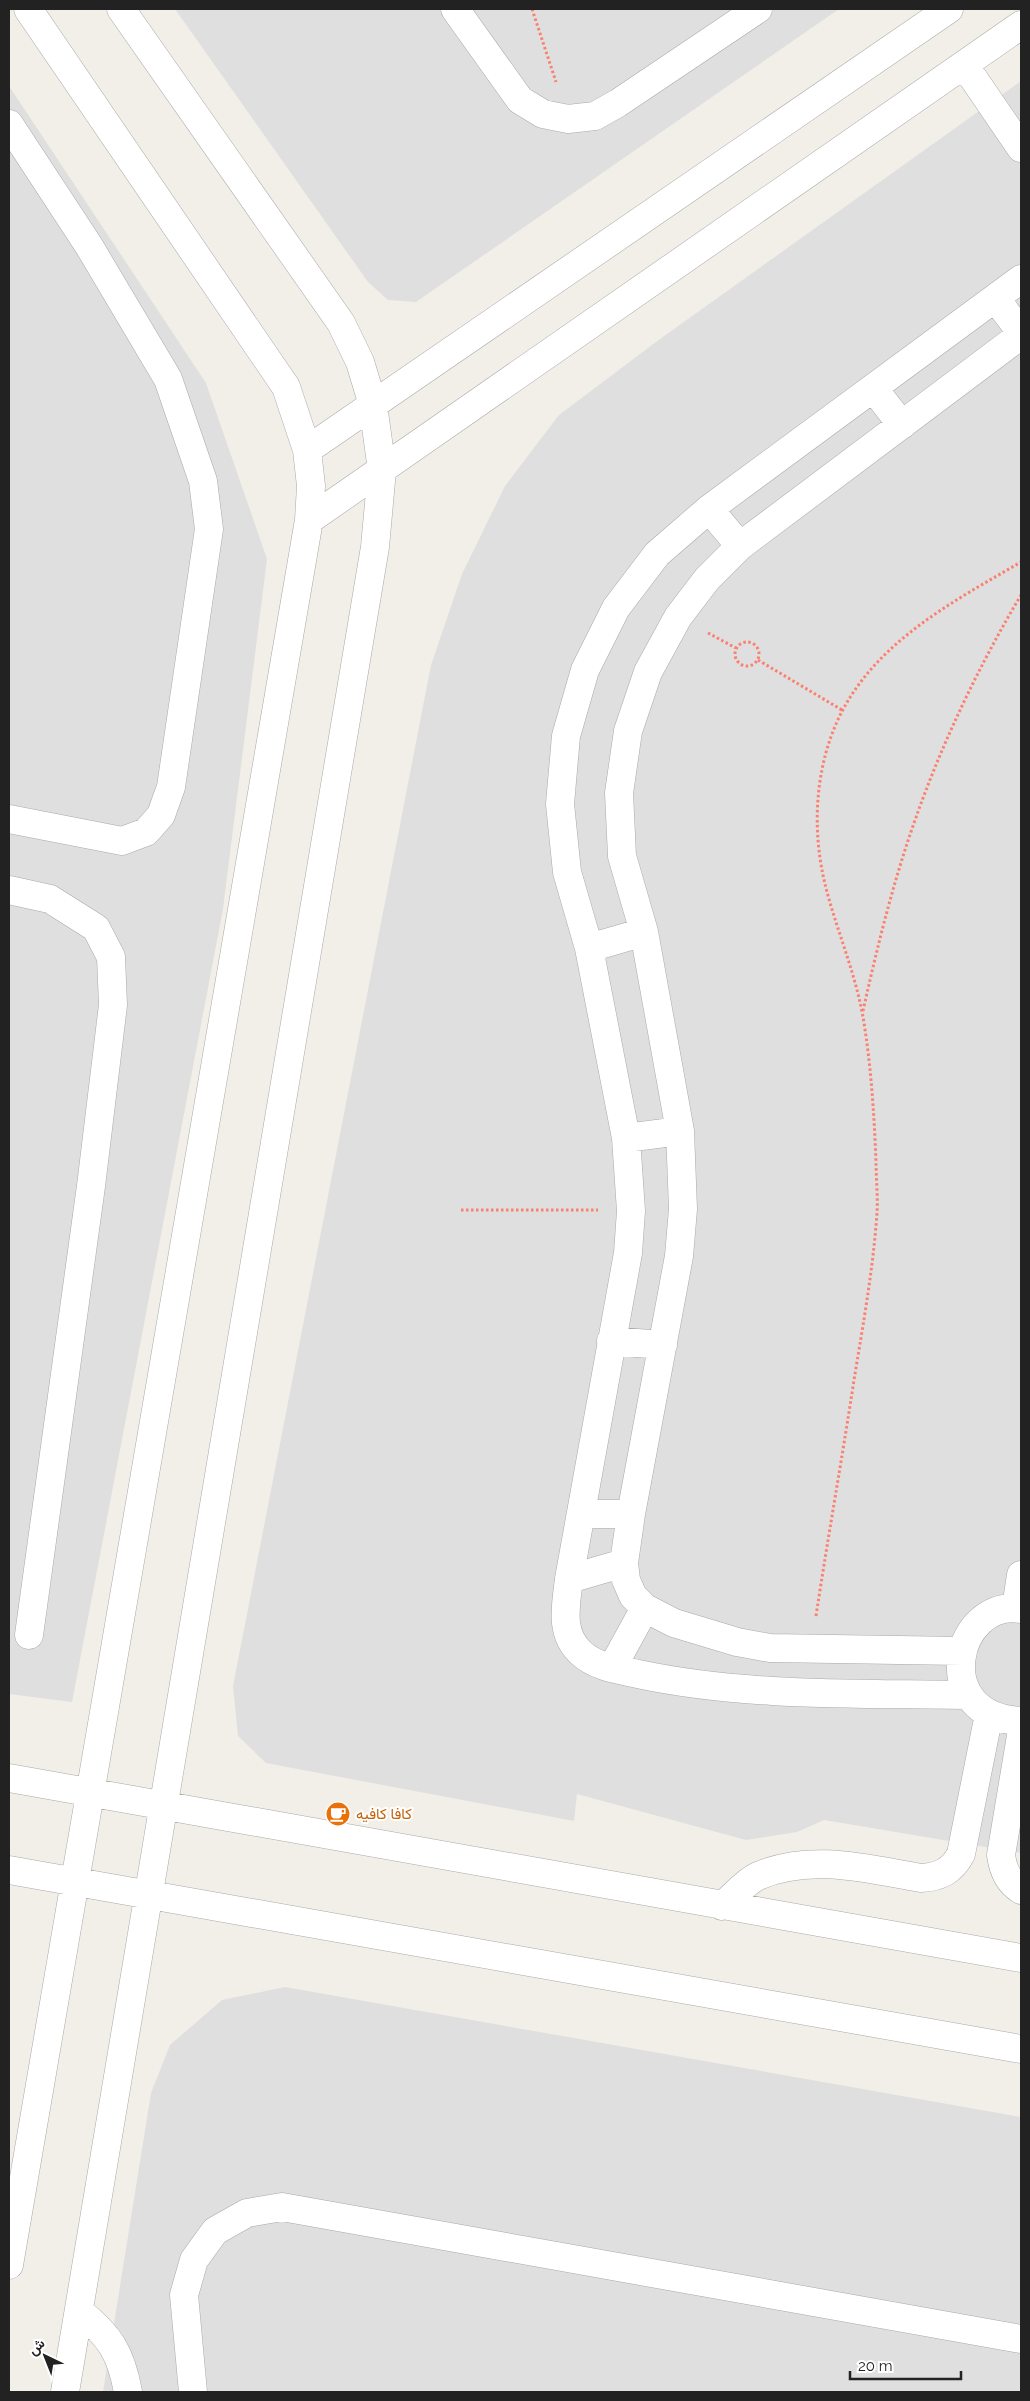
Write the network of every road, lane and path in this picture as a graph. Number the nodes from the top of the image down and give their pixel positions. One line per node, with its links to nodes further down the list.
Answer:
1 (28, 9): 18 (street)
2 (121, 9): 16 (street)
3 (455, 9): 9 (street)
4 (532, 9): 9 (path)
5 (758, 9): 9 (street)
6 (950, 9): 16 (street)
7 (1018, 33): 8 (street)
8 (965, 66): 11 (street); 19 (street)
9 (568, 119)
10 (9, 124): 27 (street)
11 (1021, 148)
12 (1021, 279): 13 (street)
13 (995, 298): 14 (street); 15 (street)
14 (1021, 333): 17 (street)
15 (873, 388): 17 (street); 20 (street)
16 (373, 405): 18 (street); 19 (street)
17 (902, 425): 22 (street)
18 (307, 450): 21 (street)
19 (382, 470): 21 (street); 55 (street)
20 (709, 509): 22 (street); 30 (street)
21 (309, 520): 54 (street)
22 (740, 546): 29 (street)
23 (1021, 562): 26 (path)
24 (1021, 595): 31 (path)
25 (758, 660): 25 (path); 26 (path)
26 (842, 710): 31 (path)
27 (9, 819)
28 (9, 890): 45 (street)
29 (644, 932): 30 (street); 32 (street)
30 (589, 948): 33 (street)
31 (862, 1013): 46 (path)
32 (680, 1131): 33 (street); 37 (street)
33 (626, 1138): 35 (street)
34 (461, 1210): 35 (path)
35 (631, 1211): 36 (street)
36 (611, 1341): 37 (street); 38 (street)
37 (663, 1345): 39 (street)
38 (581, 1514): 39 (street); 42 (street)
39 (631, 1514): 40 (street)
40 (624, 1563): 42 (street); 43 (street)
41 (1021, 1576): 44 (street)
42 (569, 1579): 48 (street)
43 (645, 1608): 46 (street); 48 (street)
44 (1019, 1608): 47 (street)
45 (29, 1635)
46 (811, 1649): 47 (street)
47 (962, 1651): 49 (street)
48 (612, 1668): 49 (street)
49 (969, 1695): 50 (street)
50 (989, 1714): 51 (street); 60 (street)
51 (1021, 1721)
52 (1021, 1736): 58 (street)
53 (9, 1778): 54 (street)
54 (90, 1794): 55 (street); 57 (street)
55 (163, 1807): 59 (street); 60 (street)
56 (9, 1870): 57 (street)
57 (75, 1882): 59 (street); 63 (street)
58 (1021, 1890)
59 (148, 1894): 62 (street); 64 (street)
60 (722, 1906): 61 (street)
61 (1021, 1958)
62 (1021, 2049)
63 (9, 2265)
64 (79, 2311): 66 (street); 67 (street)
65 (1021, 2339): 68 (street)
66 (65, 2392)
67 (128, 2392)
68 (193, 2392)

